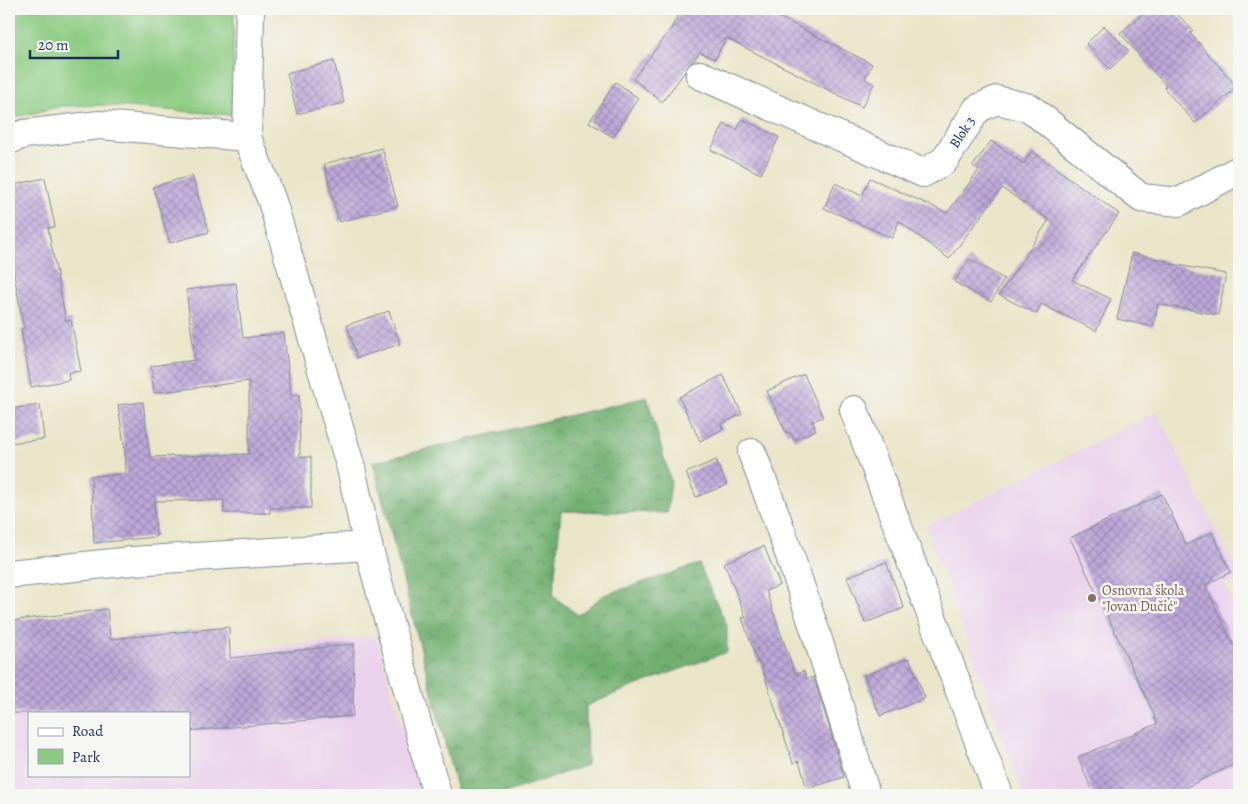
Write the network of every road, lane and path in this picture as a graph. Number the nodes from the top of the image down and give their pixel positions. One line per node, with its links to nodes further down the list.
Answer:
1 (250, 9): 3 (street)
2 (700, 75): 5 (street, Blok 3)
3 (247, 137): 4 (street); 8 (street)
4 (9, 140)
5 (1239, 170)
6 (854, 410): 12 (street)
7 (752, 454): 11 (street)
8 (368, 546): 9 (street); 10 (street)
9 (9, 574)
10 (437, 795)
11 (866, 795)
12 (999, 795)

